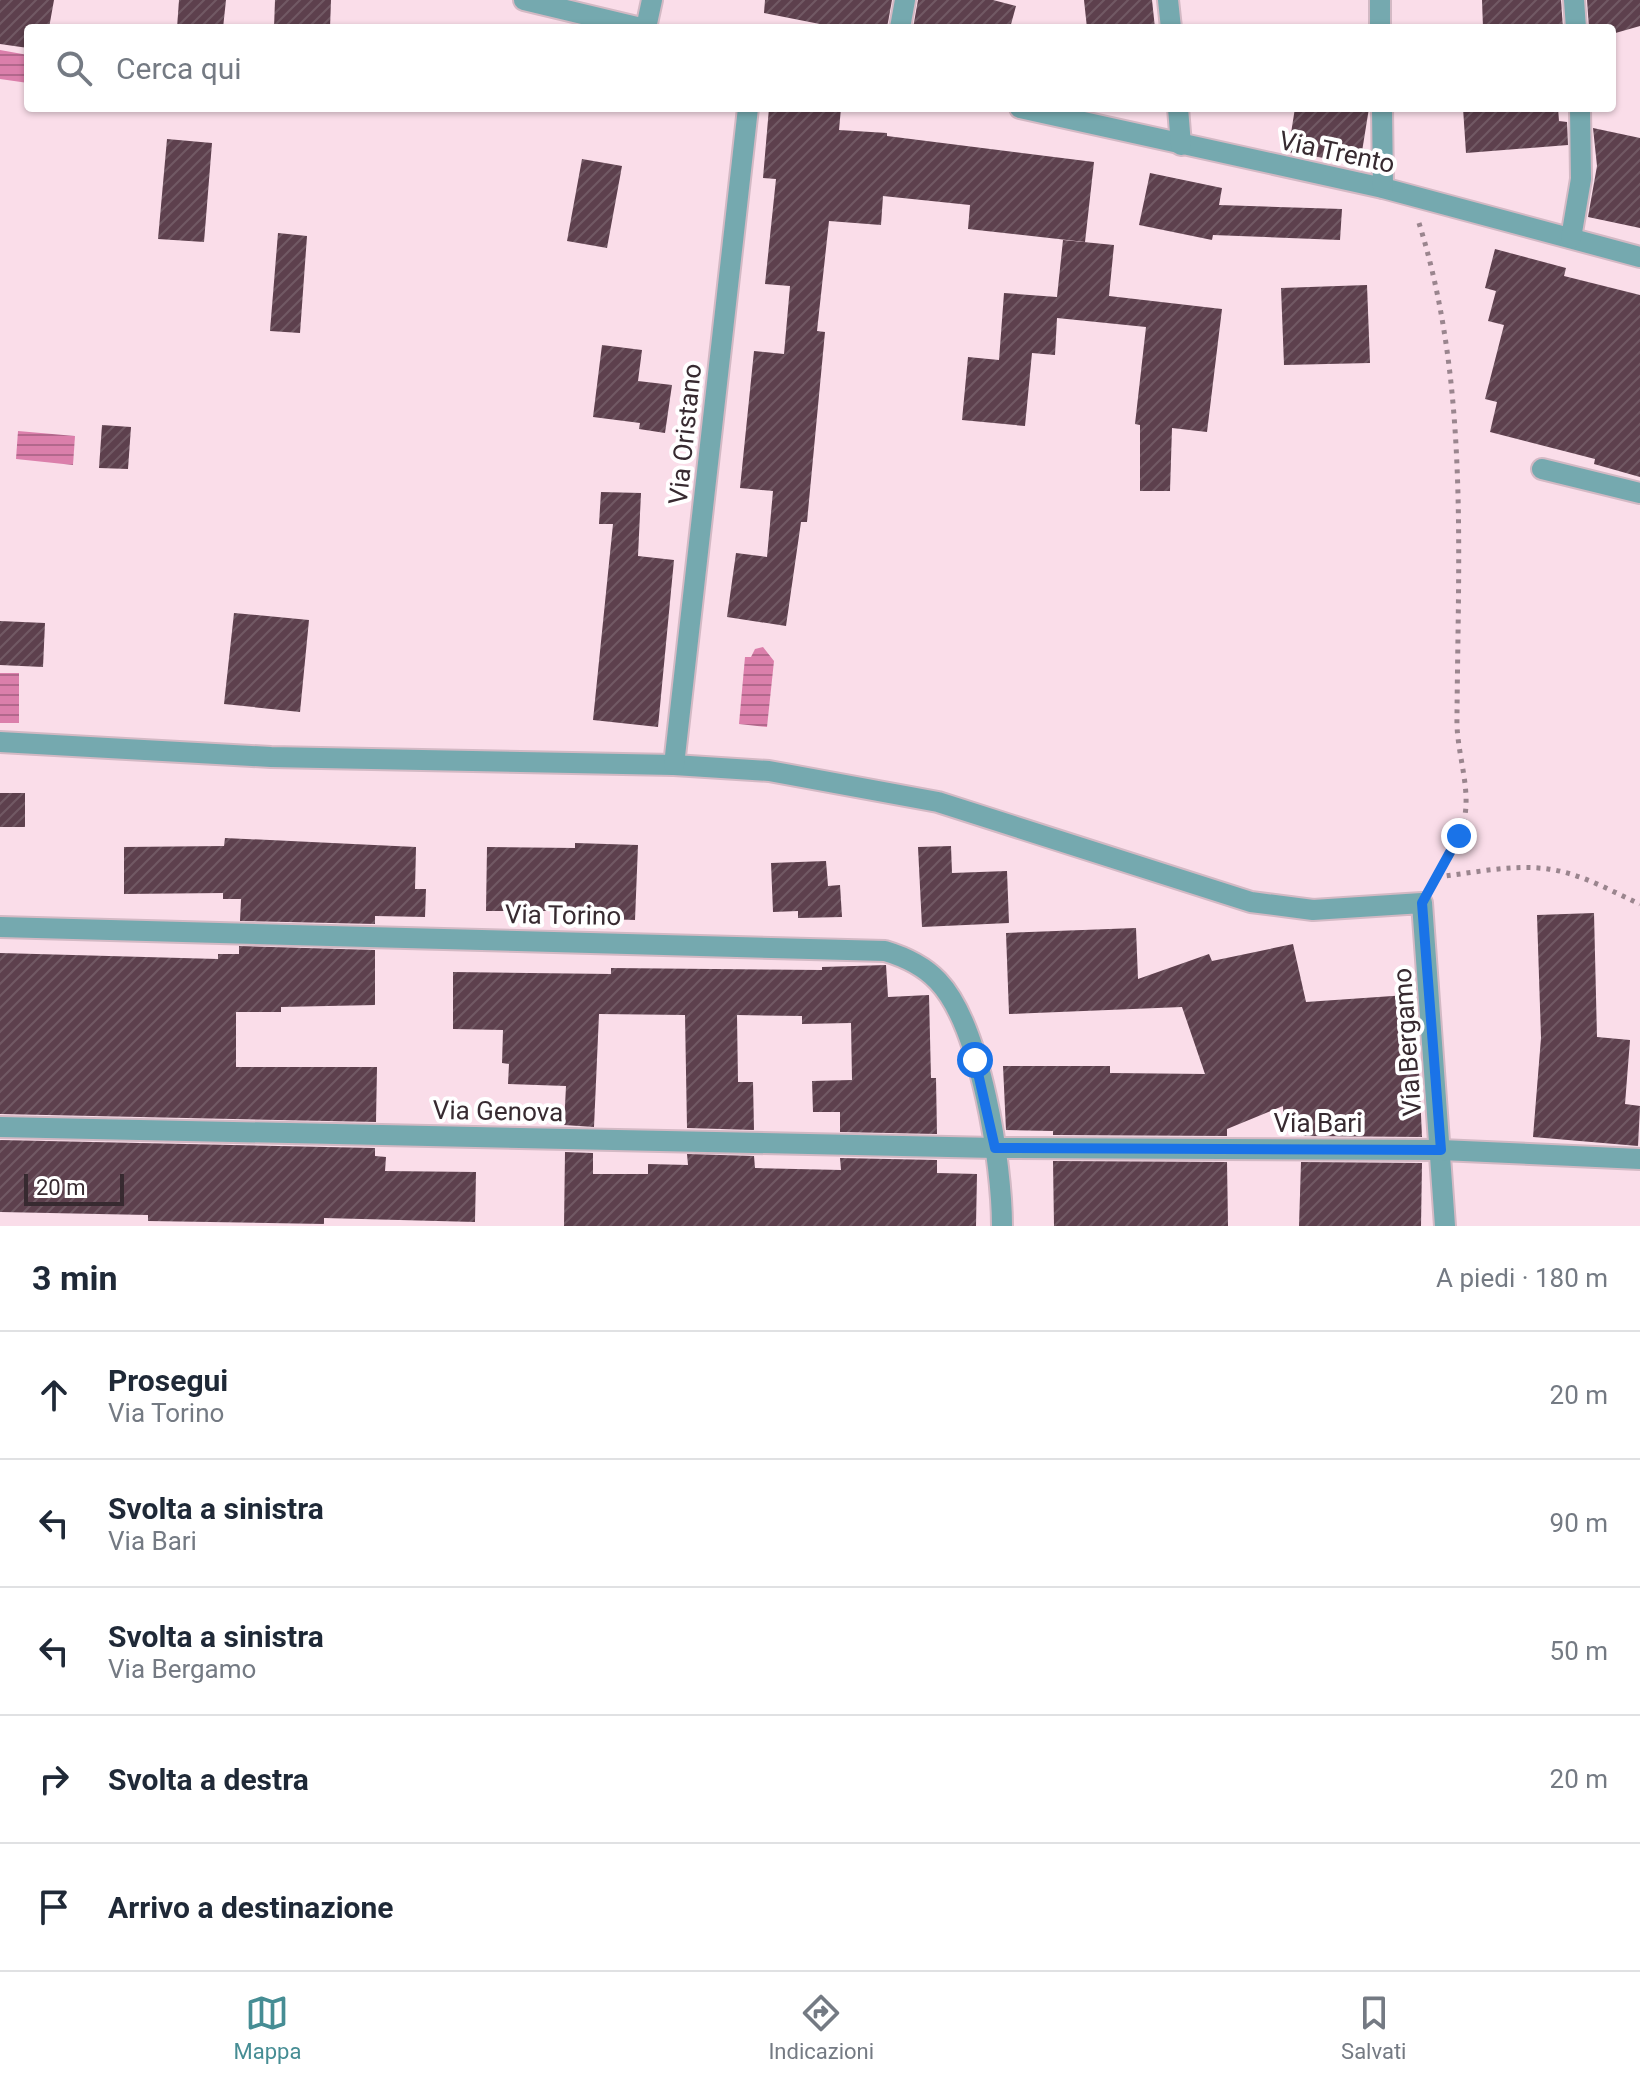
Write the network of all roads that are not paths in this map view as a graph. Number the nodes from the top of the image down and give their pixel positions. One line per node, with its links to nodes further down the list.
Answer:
1 (524, 0): 7 (street)
2 (652, 0): 8 (street)
3 (905, 0): 9 (street)
4 (1168, 0): 10 (street)
5 (1380, 0): 11 (street)
6 (1574, 0): 12 (street)
7 (627, 24)
8 (645, 24)
9 (901, 24)
10 (1171, 24)
11 (1380, 24)
12 (1576, 24)
13 (748, 112): 25 (street, Via Oristano)
14 (1037, 112): 18 (street, Via Trento)
15 (1178, 112): 18 (street)
16 (1382, 112): 19 (street)
17 (1580, 112): 20 (street)
18 (1181, 145): 19 (street, Via Trento)
19 (1383, 188): 20 (street, Via Trento)
20 (1571, 238): 21 (street, Via Trento)
21 (1640, 257)
22 (1542, 469): 23 (street)
23 (1640, 493)
24 (0, 742): 25 (street)
25 (674, 765): 29 (street, Via Bergamo)
26 (0, 927): 28 (street, Via Torino)
27 (0, 1127): 28 (street, Via Genova)
28 (995, 1148): 29 (street, Via Bari); 31 (street, Via Torino)
29 (1441, 1150): 30 (street, Via Bari); 32 (street, Via Bergamo)
30 (1640, 1159)
31 (1002, 1226)
32 (1445, 1226)

